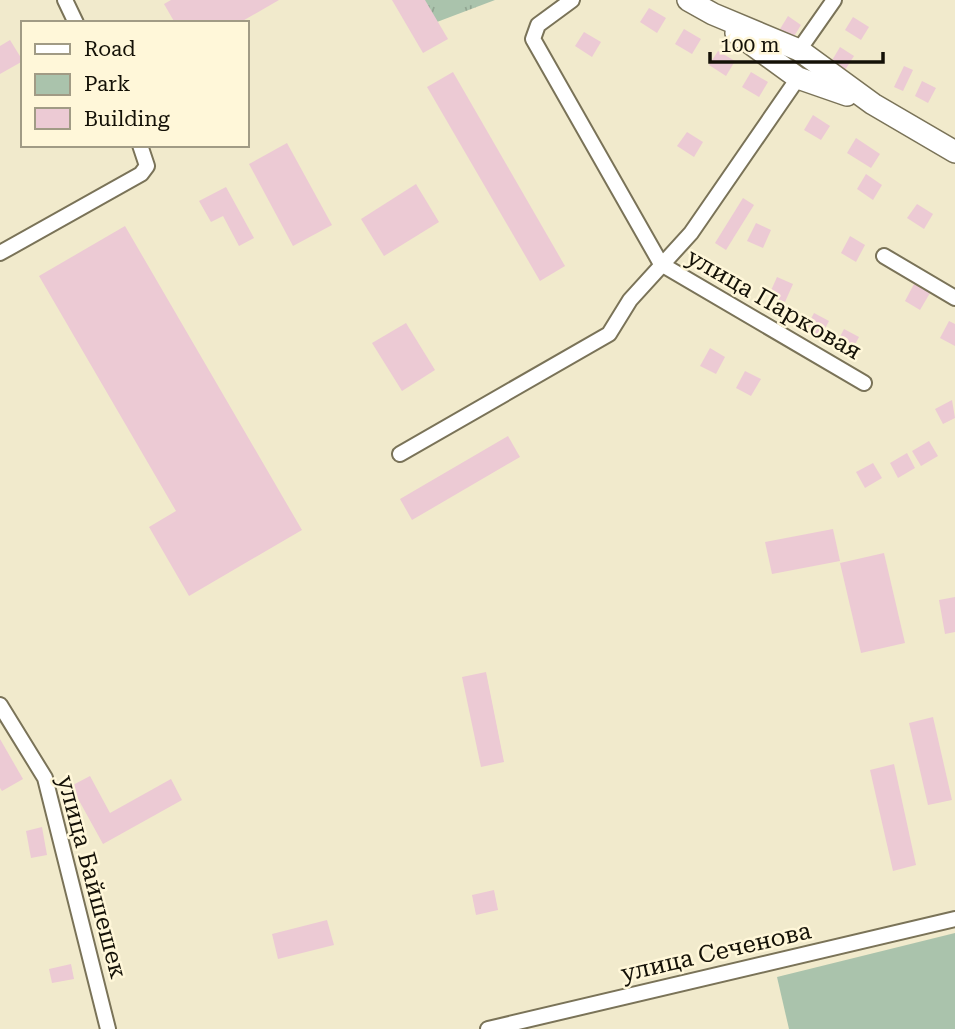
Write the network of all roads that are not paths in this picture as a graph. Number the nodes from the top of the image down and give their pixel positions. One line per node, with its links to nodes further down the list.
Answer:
1 (65, 0): 6 (street)
2 (572, 0): 14 (street)
3 (688, 0): 5 (highway)
4 (834, 0): 7 (street)
5 (713, 14): 7 (highway); 8 (highway)
6 (75, 21)
7 (794, 48): 8 (highway); 9 (highway)
8 (778, 66): 9 (highway)
9 (810, 76): 11 (highway); 14 (street)
10 (141, 147): 12 (street)
11 (955, 152)
12 (0, 253)
13 (884, 256): 15 (street)
14 (661, 264): 16 (street, улица Парковая); 17 (street)
15 (955, 298)
16 (864, 383)
17 (400, 454)
18 (0, 705): 20 (street, улица Байшешек)
19 (955, 919): 21 (street, улица Сеченова)
20 (108, 1029)
21 (488, 1029)

